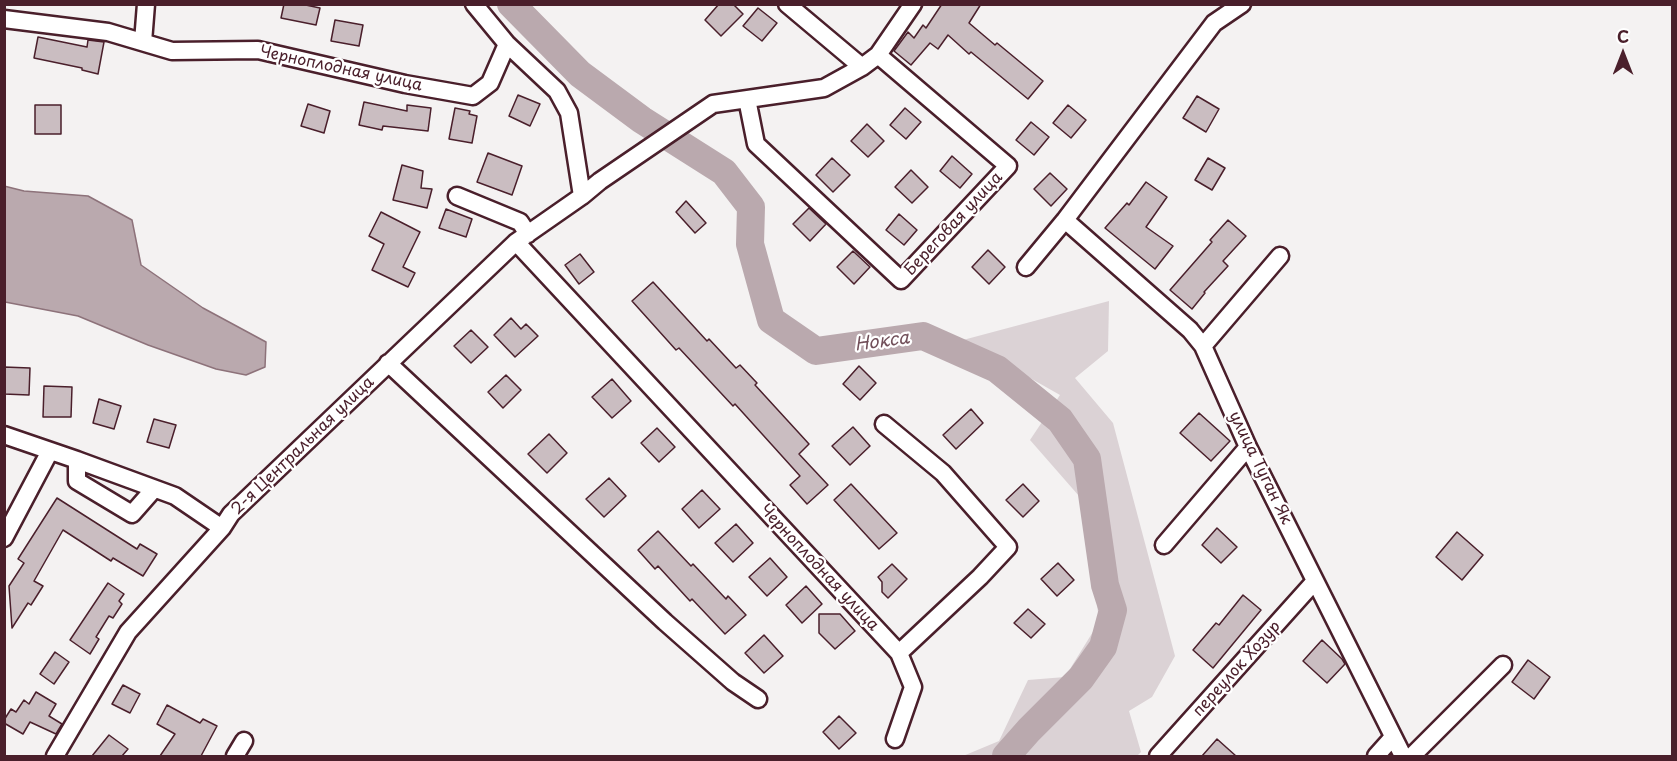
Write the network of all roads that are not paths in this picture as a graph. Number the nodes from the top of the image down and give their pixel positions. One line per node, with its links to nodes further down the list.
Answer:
1 (146, 4): 7 (street)
2 (474, 4): 8 (street)
3 (787, 4): 10 (street)
4 (913, 4): 9 (street)
5 (1242, 4): 14 (street)
6 (4, 19): 7 (street, Черноплодная улица)
7 (143, 42): 8 (street, Черноплодная улица)
8 (507, 44): 13 (street)
9 (878, 55): 10 (street); 11 (street, Береговая улица)
10 (862, 67): 11 (street)
11 (747, 99): 13 (street, 2-я Центральная улица)
12 (457, 196): 15 (street, Черноплодная улица)
13 (582, 196): 15 (street, 2-я Центральная улица)
14 (1065, 220): 17 (street); 18 (street, улица Туган Як)
15 (522, 238): 19 (street, 2-я Центральная улица); 30 (street, Черноплодная улица)
16 (1280, 256): 18 (street)
17 (1026, 267)
18 (1203, 346): 22 (street, улица Туган Як)
19 (388, 363): 26 (street, 2-я Центральная улица); 32 (street)
20 (884, 424): 30 (street)
21 (4, 435): 23 (street)
22 (1248, 447): 28 (street); 29 (street, улица Туган Як)
23 (50, 451): 24 (street); 27 (street)
24 (77, 460): 25 (street); 25 (street)
25 (154, 489): 26 (street)
26 (222, 528): 36 (street, 2-я Центральная улица)
27 (4, 538)
28 (1164, 545)
29 (1315, 581): 33 (street, улица Туган Як); 38 (street, переулок Хозур)
30 (899, 653): 34 (street)
31 (1503, 665): 41 (street)
32 (758, 699)
33 (1394, 737): 39 (street); 40 (street, улица Туган Як)
34 (895, 739)
35 (244, 741): 37 (street)
36 (55, 756)
37 (235, 756)
38 (1158, 756)
39 (1376, 756)
40 (1403, 756)
41 (1412, 756)

